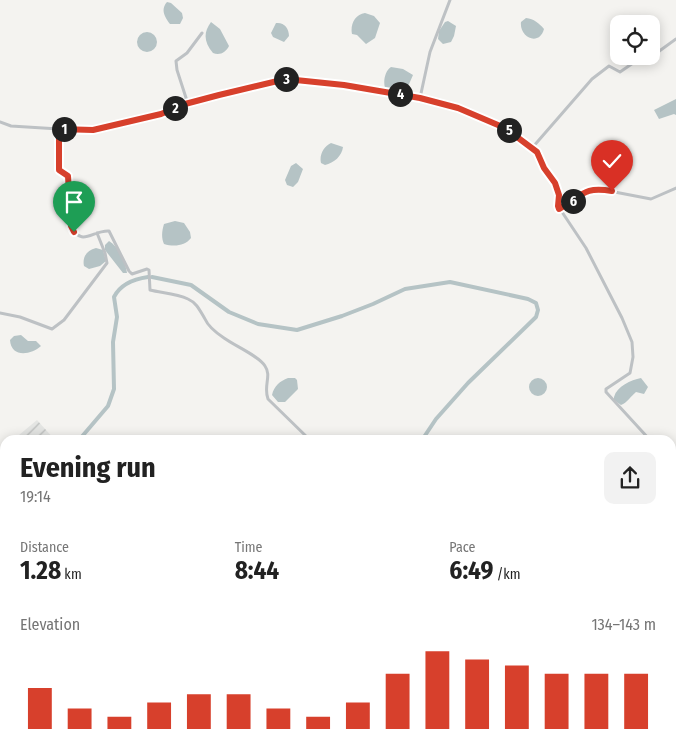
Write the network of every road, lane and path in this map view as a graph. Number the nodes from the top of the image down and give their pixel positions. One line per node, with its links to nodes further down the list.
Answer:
1 (450, 0): 6 (street)
2 (202, 33): 7 (street)
3 (676, 39): 4 (street)
4 (660, 51)
5 (631, 65): 10 (street)
6 (420, 98): 7 (street); 10 (street)
7 (188, 104): 9 (street)
8 (0, 122): 9 (street)
9 (59, 129): 13 (street)
10 (532, 148): 12 (street)
11 (676, 188): 12 (street)
12 (559, 209): 16 (street)
13 (97, 233): 14 (street); 15 (street)
14 (0, 312)
15 (305, 435)
16 (645, 435)

